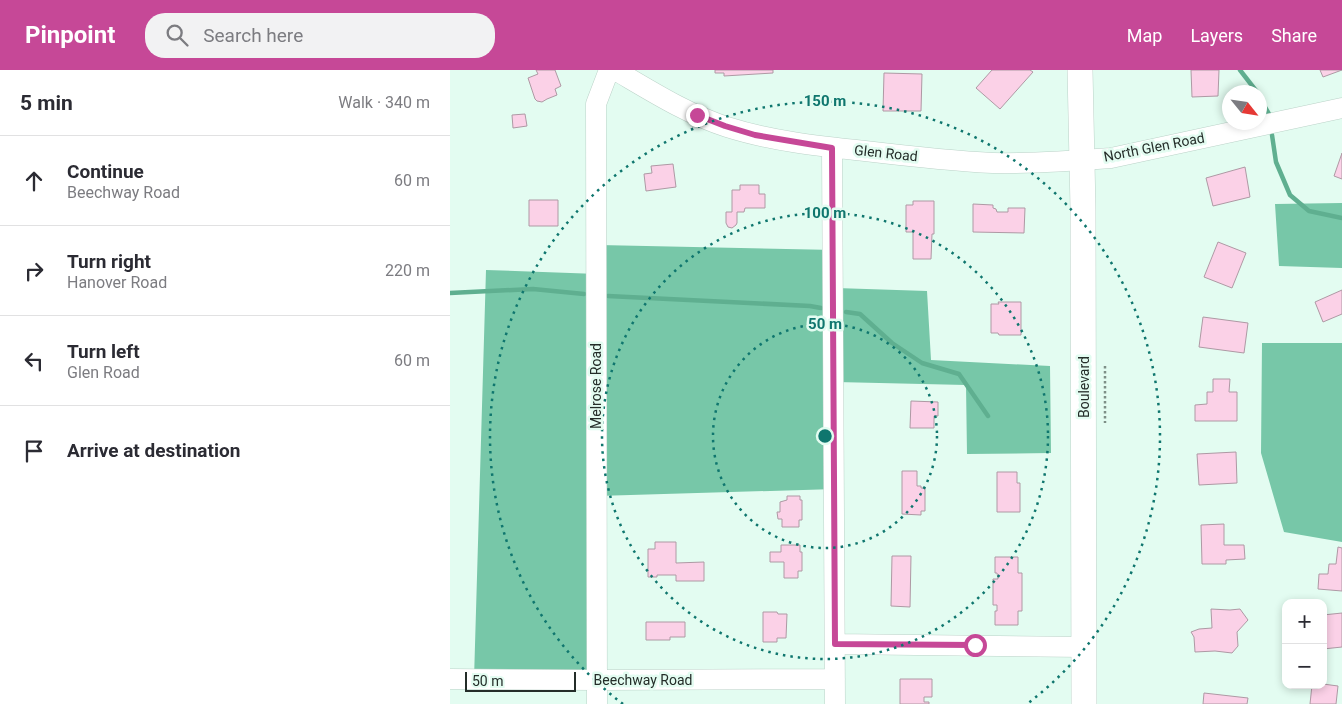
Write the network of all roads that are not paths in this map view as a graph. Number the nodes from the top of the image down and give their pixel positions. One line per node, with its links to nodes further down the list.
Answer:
1 (609, 70): 11 (street, Melrose Road)
2 (615, 70): 5 (street, Glen Road)
3 (1080, 70): 6 (main road, Boulevard)
4 (1342, 108): 6 (street, North Glen Road)
5 (832, 148): 6 (street, Glen Road); 7 (street)
6 (1082, 159): 8 (main road, Boulevard)
7 (835, 644): 8 (street); 10 (street)
8 (1084, 646): 14 (main road, Boulevard)
9 (450, 679): 11 (street, Beechway Road)
10 (835, 679): 11 (street, Beechway Road); 13 (street)
11 (596, 680): 12 (street, Melrose Road)
12 (597, 704)
13 (835, 704)
14 (1084, 704)

